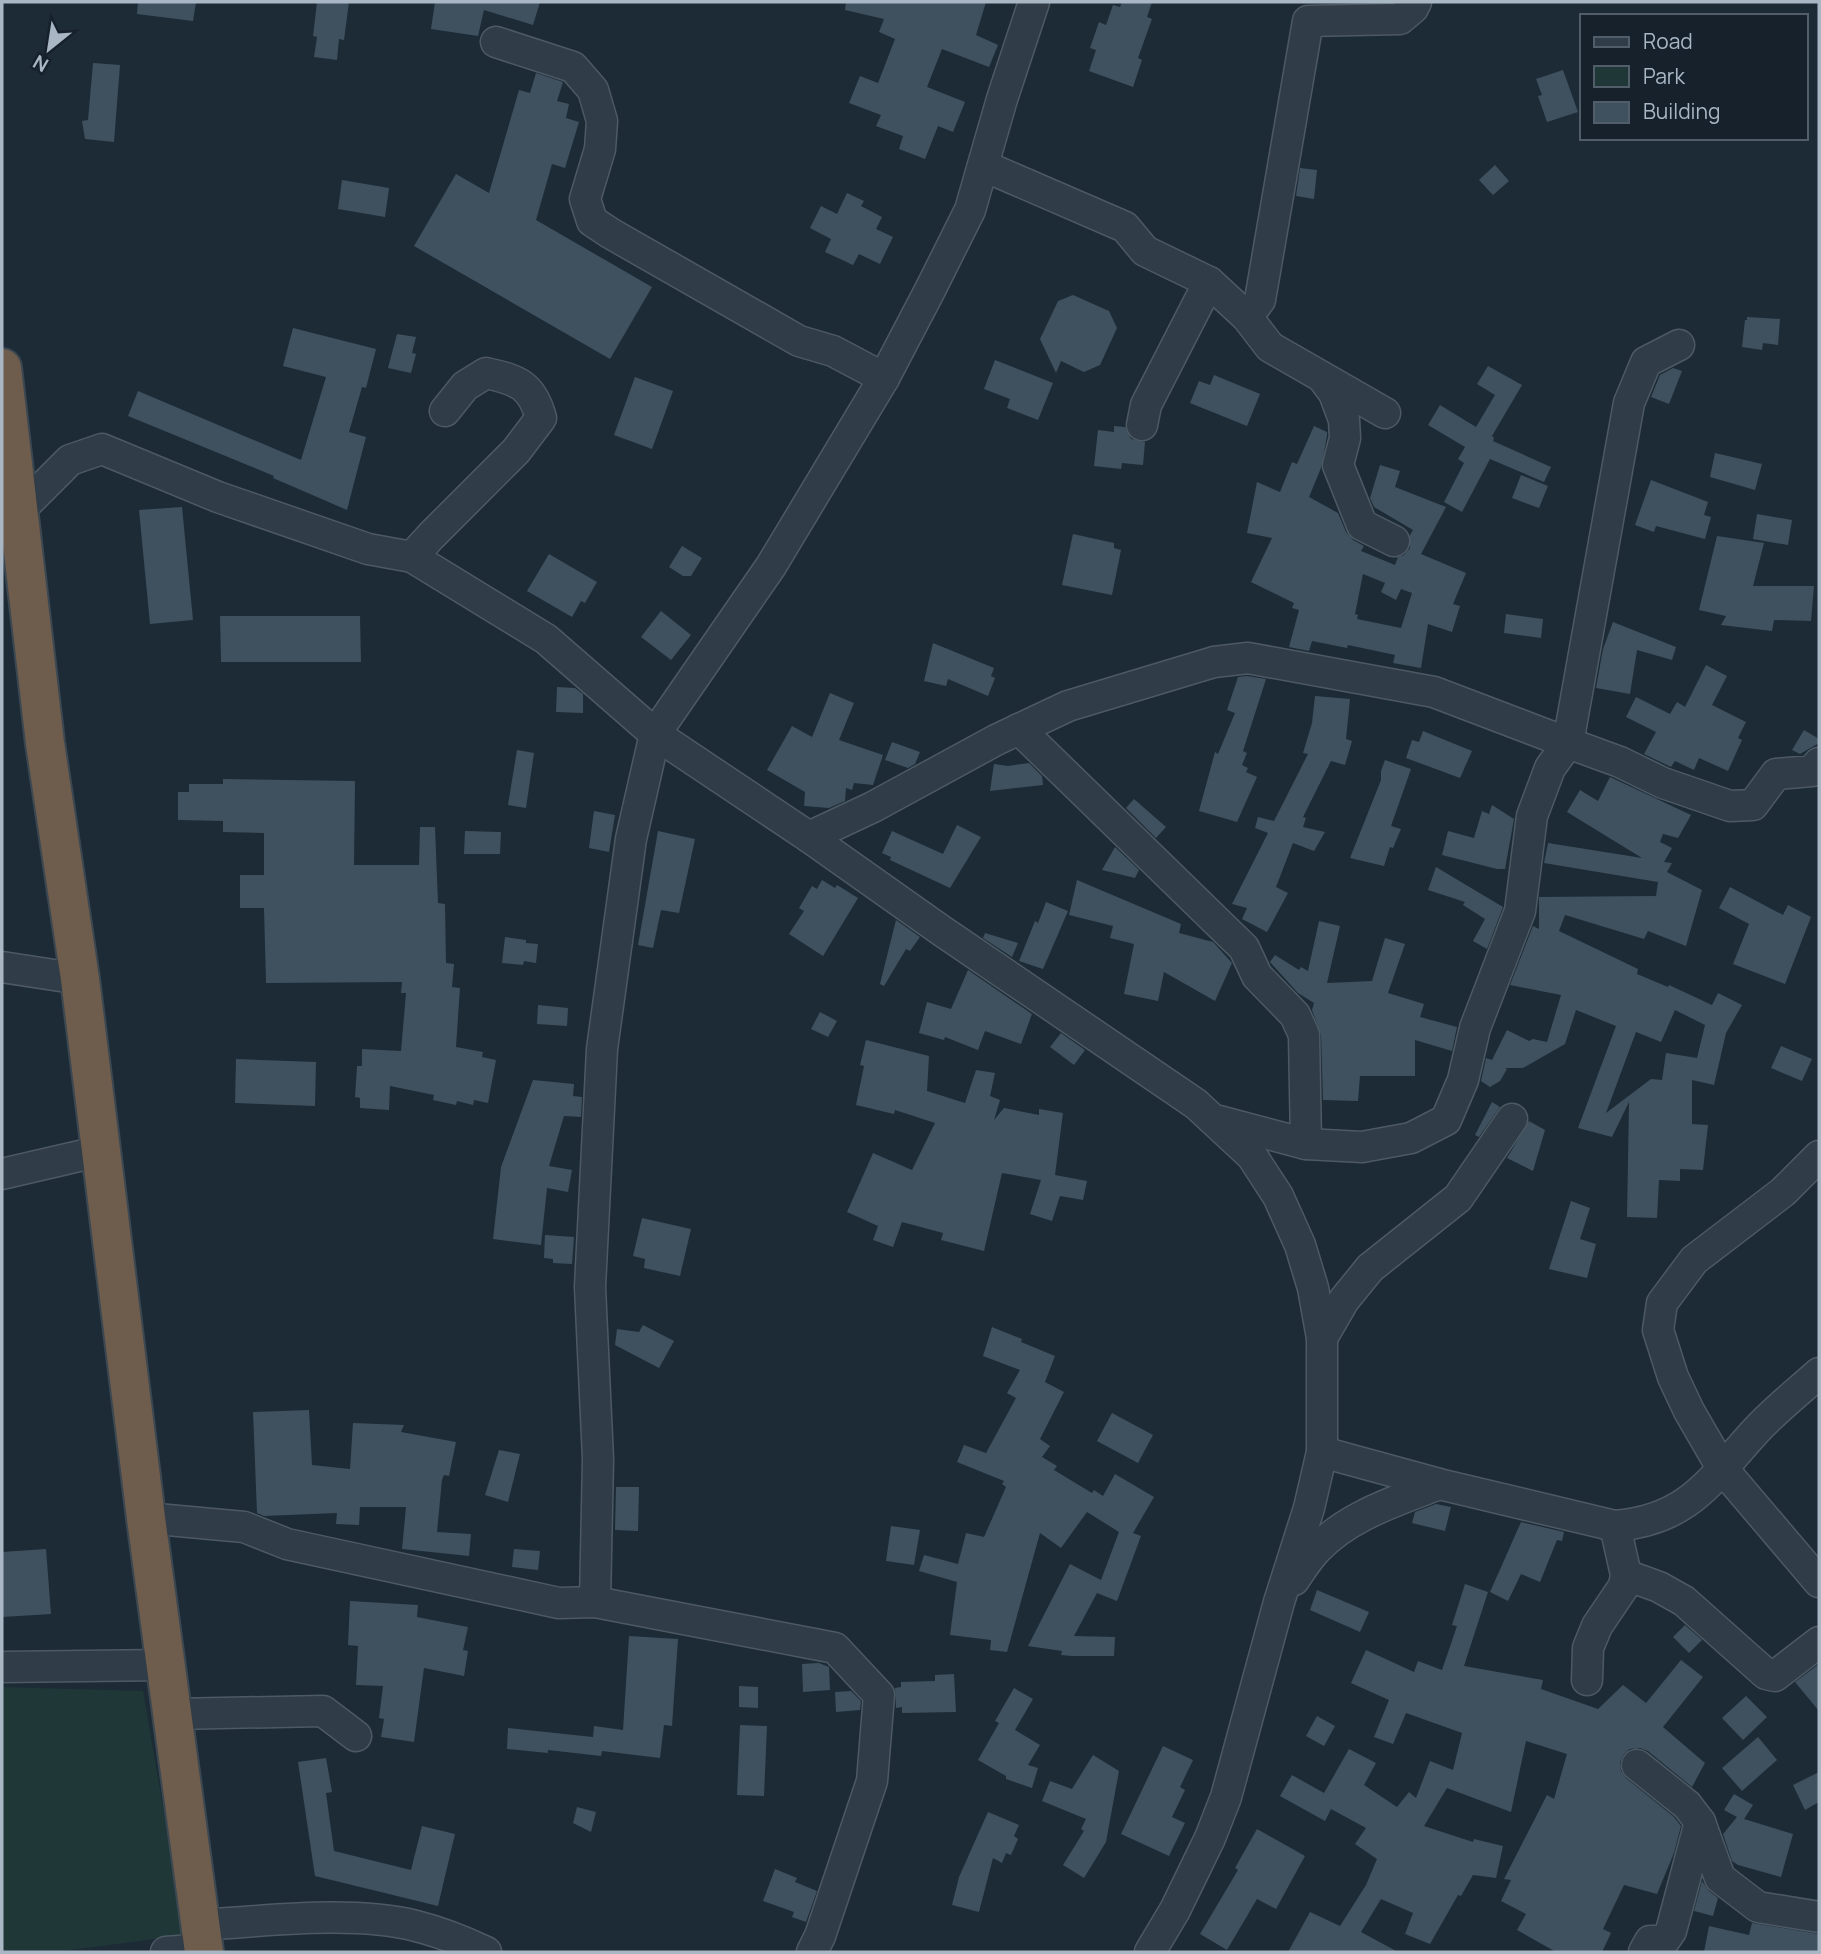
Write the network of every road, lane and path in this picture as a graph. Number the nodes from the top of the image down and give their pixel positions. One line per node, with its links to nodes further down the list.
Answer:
1 (1034, 2): 4 (street)
2 (1416, 2): 6 (street)
3 (496, 42): 9 (street)
4 (984, 166): 5 (street); 9 (street)
5 (1209, 282): 6 (street); 13 (street)
6 (1247, 317): 10 (street)
7 (1678, 345): 19 (street)
8 (2, 368): 14 (highway)
9 (884, 378): 18 (street)
10 (1325, 381): 12 (street); 15 (street)
11 (445, 411): 16 (street)
12 (1385, 413)
13 (1142, 425)
14 (19, 511): 16 (street); 23 (highway)
15 (1394, 541)
16 (412, 557): 18 (street)
17 (1019, 729): 19 (street); 21 (street); 26 (street)
18 (655, 734): 21 (street); 39 (street)
19 (1568, 743): 20 (street); 26 (street)
20 (1819, 763)
21 (809, 837): 25 (street)
22 (2, 967): 23 (street)
23 (80, 979): 27 (highway)
24 (1512, 1119): 30 (street)
25 (1215, 1120): 26 (street); 30 (street)
26 (1306, 1144)
27 (101, 1152): 29 (street); 35 (highway)
28 (1819, 1156): 33 (street)
29 (2, 1174)
30 (1322, 1338): 32 (street)
31 (1819, 1373): 33 (street)
32 (1322, 1452): 34 (street); 40 (street)
33 (1723, 1468): 36 (street); 38 (street)
34 (1438, 1484): 36 (street); 40 (street)
35 (146, 1518): 39 (street); 42 (highway)
36 (1615, 1526): 37 (street)
37 (1626, 1574): 41 (street); 44 (street)
38 (1819, 1582)
39 (595, 1602): 53 (street)
40 (1279, 1602): 54 (street)
41 (1819, 1642)
42 (166, 1665): 43 (street); 45 (highway)
43 (2, 1668)
44 (1587, 1680)
45 (173, 1714): 46 (street); 50 (highway)
46 (356, 1736)
47 (1637, 1766): 48 (street)
48 (1700, 1822): 49 (street); 55 (street)
49 (1819, 1917)
50 (203, 1942): 51 (street); 52 (street)
51 (166, 1952)
52 (486, 1952)
53 (812, 1952)
54 (1150, 1952)
55 (1644, 1952)

